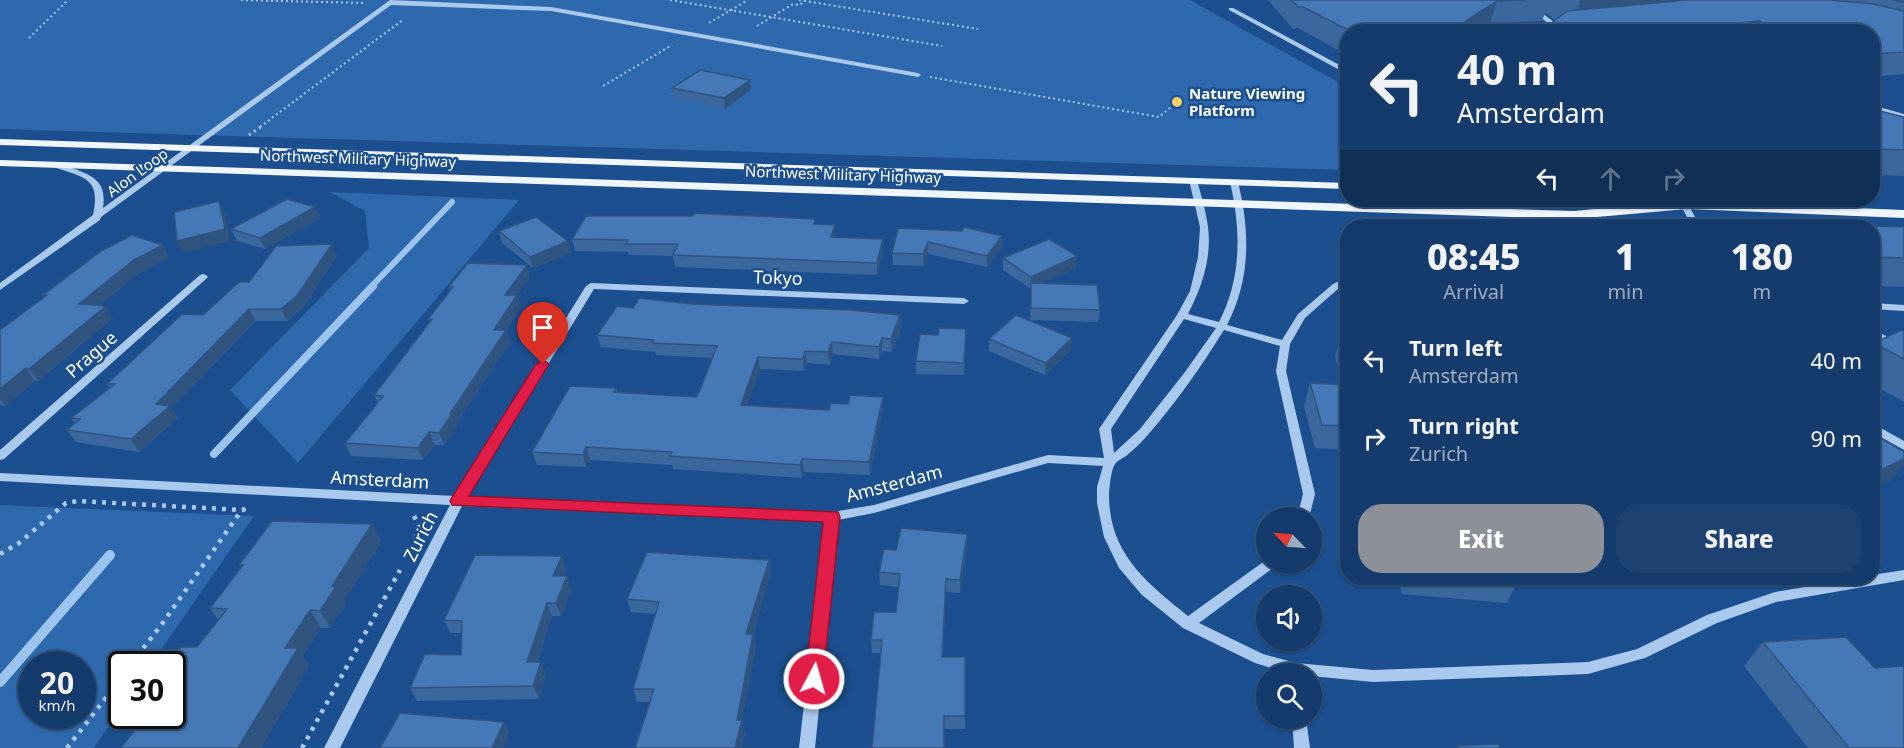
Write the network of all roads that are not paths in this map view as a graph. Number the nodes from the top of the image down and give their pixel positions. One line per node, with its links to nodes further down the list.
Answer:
1 (1520, 0): 4 (street)
2 (391, 2): 6 (street); 10 (street, Alon Loop)
3 (1231, 9): 5 (street)
4 (1554, 24)
5 (1340, 68)
6 (918, 75)
7 (1880, 109): 8 (street)
8 (1904, 116)
9 (0, 141): 10 (main road, Northwest Military Highway)
10 (192, 148): 13 (street, Alon Loop); 14 (main road, Northwest Military Highway)
11 (0, 163): 12 (main road, Northwest Military Highway)
12 (57, 165): 13 (main road, Northwest Military Highway); 22 (street, Alon Loop)
13 (165, 168): 17 (main road, Northwest Military Highway); 22 (street, Alon Loop)
14 (1193, 180): 15 (main road, Northwest Military Highway); 17 (street)
15 (1234, 182): 16 (main road, Northwest Military Highway); 18 (street)
16 (1340, 186)
17 (1198, 203): 18 (main road, Northwest Military Highway); 30 (street)
18 (1240, 204): 19 (main road, Northwest Military Highway); 31 (street)
19 (1648, 207)
20 (1765, 207): 21 (main road, Northwest Military Highway)
21 (1904, 214)
22 (97, 218): 26 (street, Alon Loop)
23 (203, 277): 37 (street, Prague)
24 (1340, 284): 33 (street)
25 (591, 286): 27 (street, Tokyo); 40 (street, Zurich)
26 (0, 287)
27 (964, 301)
28 (1880, 306): 29 (street)
29 (1904, 308)
30 (1182, 315): 31 (street); 38 (street)
31 (1220, 326): 33 (street); 38 (street)
32 (1880, 336): 34 (street)
33 (1285, 344): 41 (street)
34 (1904, 349)
35 (1880, 432): 36 (street)
36 (1904, 446)
37 (0, 456)
38 (1110, 462): 42 (street, Amsterdam); 47 (street)
39 (0, 477): 40 (street, Amsterdam)
40 (458, 501): 42 (street, Amsterdam); 51 (street, Zurich)
41 (1306, 507)
42 (832, 517): 52 (street)
43 (1257, 573): 47 (street)
44 (1904, 575): 45 (street)
45 (1880, 579)
46 (1845, 585): 49 (street)
47 (1188, 624): 48 (street)
48 (1272, 663)
49 (1322, 673)
50 (1300, 729): 53 (street)
51 (332, 748)
52 (807, 748)
53 (1302, 748)

